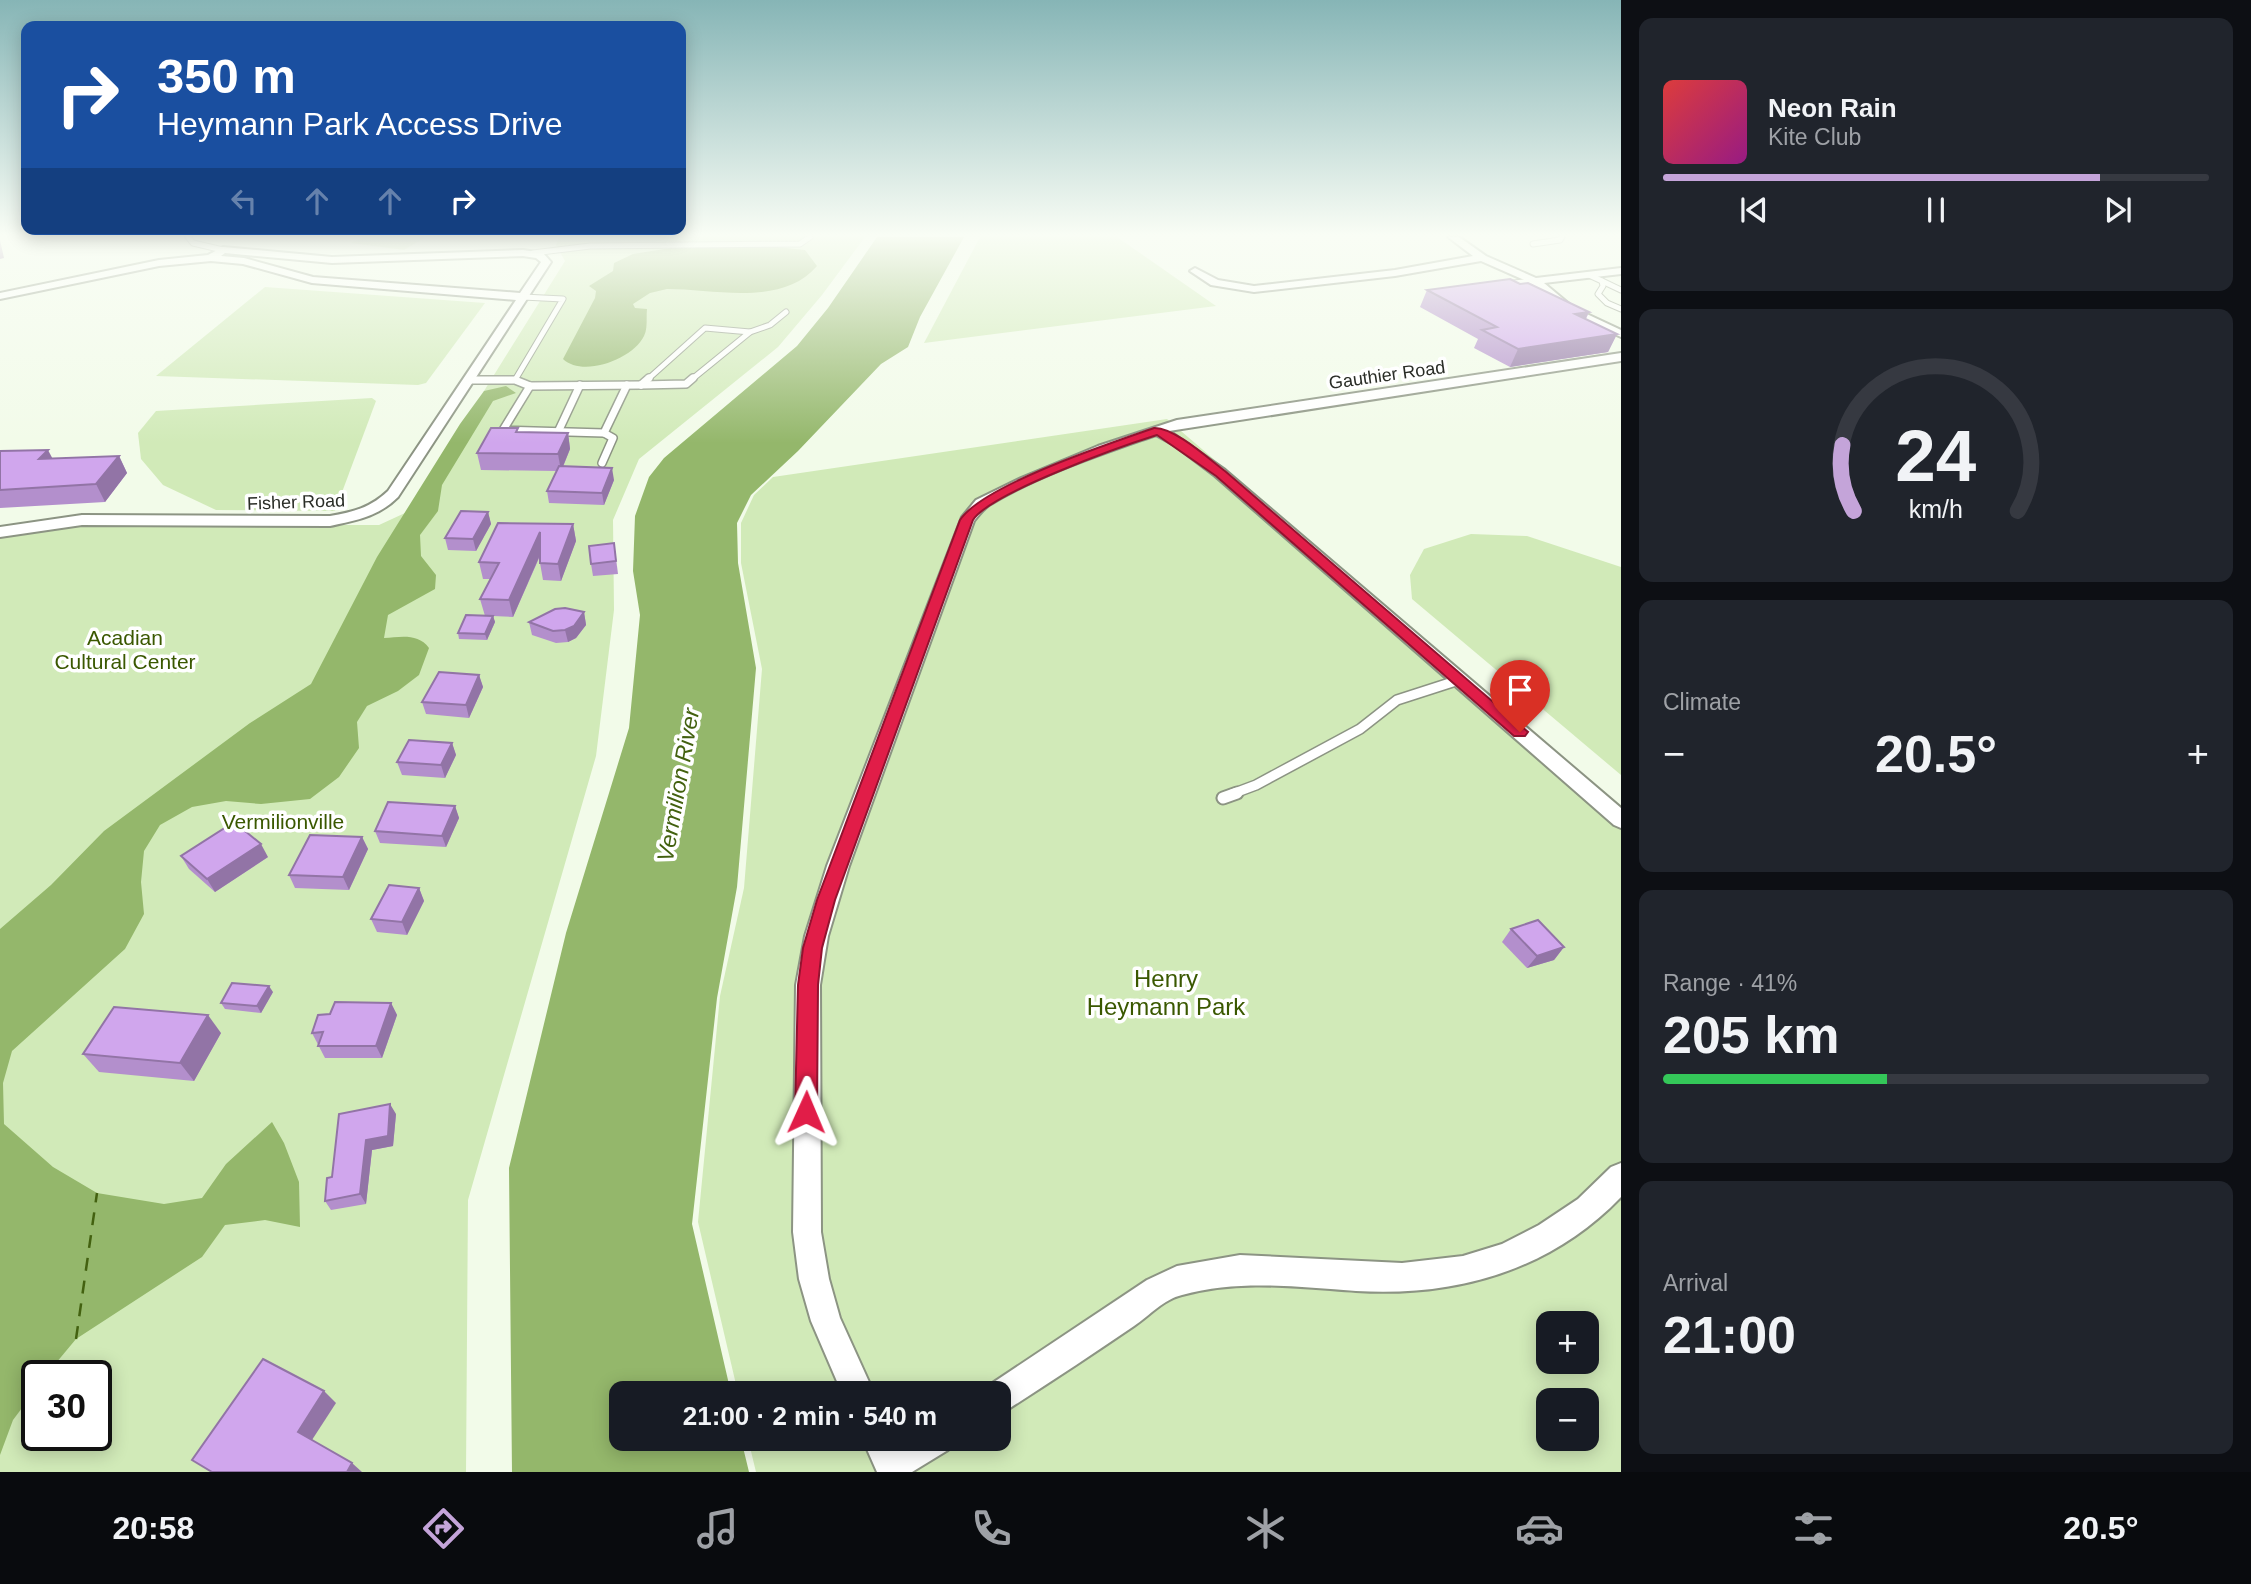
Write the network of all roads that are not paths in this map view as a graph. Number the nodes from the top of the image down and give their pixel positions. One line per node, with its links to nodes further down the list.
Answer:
1 (517, 306): 8 (street, Fisher Road)
2 (559, 306): 9 (lane)
3 (1565, 306): 6 (street)
4 (786, 312): 5 (lane)
5 (750, 332): 10 (lane); 10 (lane)
6 (1621, 334)
7 (1621, 357): 14 (street, Gauthier Road)
8 (468, 380): 9 (lane); 18 (street, Fisher Road)
9 (515, 380): 13 (lane)
10 (641, 384): 12 (lane)
11 (580, 385): 12 (lane); 13 (lane); 15 (lane)
12 (627, 385): 16 (lane)
13 (530, 386): 15 (lane)
14 (1158, 431): 19 (street); 23 (street, Gauthier Road)
15 (558, 432): 16 (lane)
16 (604, 433): 17 (lane)
17 (602, 463)
18 (0, 532)
19 (1459, 680): 20 (lane); 21 (street)
20 (1223, 798)
21 (1621, 820)
22 (1621, 1177): 24 (street)
23 (853, 1381)
24 (1011, 1389)
25 (906, 1451): 26 (street)
26 (888, 1459)

